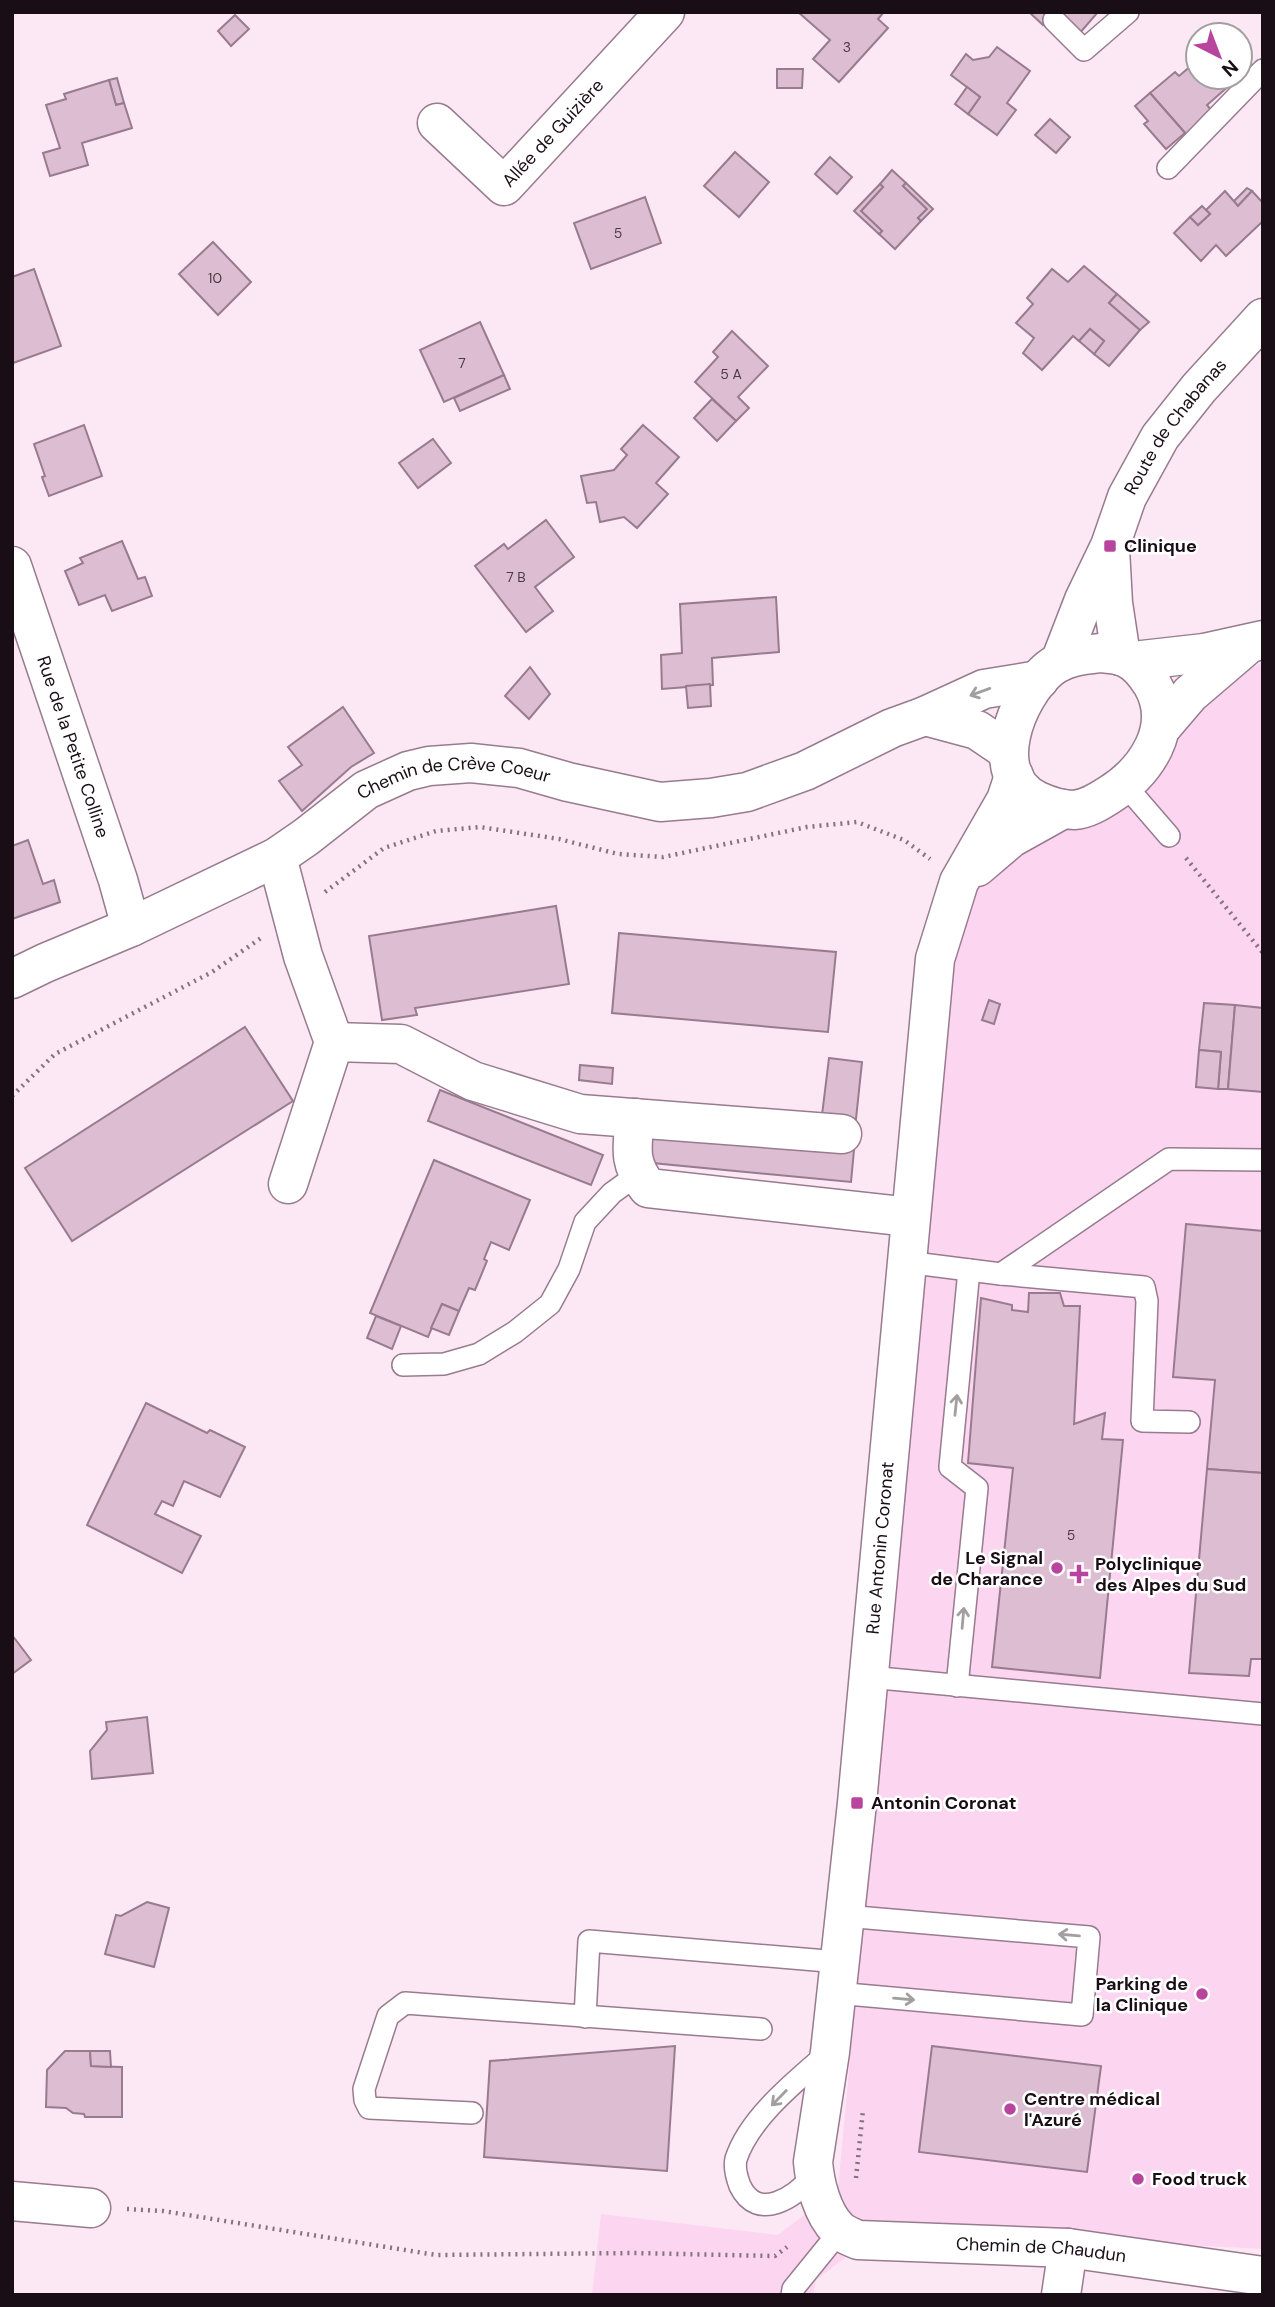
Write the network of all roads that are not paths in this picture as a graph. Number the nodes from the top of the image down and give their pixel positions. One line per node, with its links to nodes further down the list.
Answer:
1 (665, 12): 5 (street, Allée de Guizière)
2 (1128, 12): 3 (lane)
3 (1054, 20)
4 (1263, 70): 6 (lane)
5 (437, 123)
6 (1168, 167)
7 (1263, 318): 8 (street, Route de Chabanas)
8 (1110, 546): 11 (street, Route de Chabanas); 12 (street, Route de Chabanas)
9 (12, 566): 21 (street, Rue de la Petite Colline)
10 (1256, 642): 11 (street); 14 (street)
11 (1127, 659): 12 (street); 14 (street)
12 (1049, 671): 13 (street, Chemin de Crève Coeur, one-way to 13); 15 (street)
13 (925, 716): 15 (street); 19 (street, Chemin de Crève Coeur)
14 (1161, 728): 16 (street)
15 (1011, 764): 17 (street); 20 (street, Rue Antonin Coronat)
16 (1125, 785): 17 (street); 18 (lane)
17 (1063, 809): 20 (street)
18 (1169, 836)
19 (277, 857): 21 (street, Chemin de Crève Coeur); 23 (street)
20 (959, 882): 29 (street, Rue Antonin Coronat)
21 (131, 928): 22 (street, Chemin de Crève Coeur)
22 (12, 979)
23 (334, 1042): 24 (street); 28 (street)
24 (635, 1118): 25 (street); 27 (street)
25 (842, 1134)
26 (1263, 1160): 32 (lane)
27 (637, 1175): 29 (street); 33 (lane)
28 (288, 1184)
29 (910, 1217): 30 (street, Rue Antonin Coronat)
30 (906, 1262): 31 (lane); 35 (street, Rue Antonin Coronat)
31 (970, 1270): 32 (lane); 36 (lane, one-way to 31)
32 (1001, 1274): 34 (lane)
33 (403, 1365)
34 (1189, 1422)
35 (869, 1677): 36 (lane); 38 (street, Rue Antonin Coronat)
36 (957, 1686): 37 (lane)
37 (1263, 1714)
38 (845, 1916): 39 (street, Rue Antonin Coronat); 39 (lane, one-way to 38)
39 (838, 1978): 40 (lane); 42 (street, Rue Antonin Coronat)
40 (585, 2017): 41 (lane); 43 (lane)
41 (761, 2029)
42 (830, 2052): 44 (street, Rue Antonin Coronat); 44 (lane, one-way to 44)
43 (472, 2113)
44 (814, 2175): 47 (street, Rue Antonin Coronat)
45 (12, 2201): 46 (street)
46 (91, 2208)
47 (833, 2223): 48 (street, Chemin de Chaudun); 50 (lane)
48 (1068, 2249): 49 (street, Chemin de Chaudun); 51 (street)
49 (1263, 2276)
50 (792, 2295)
51 (1062, 2295)

